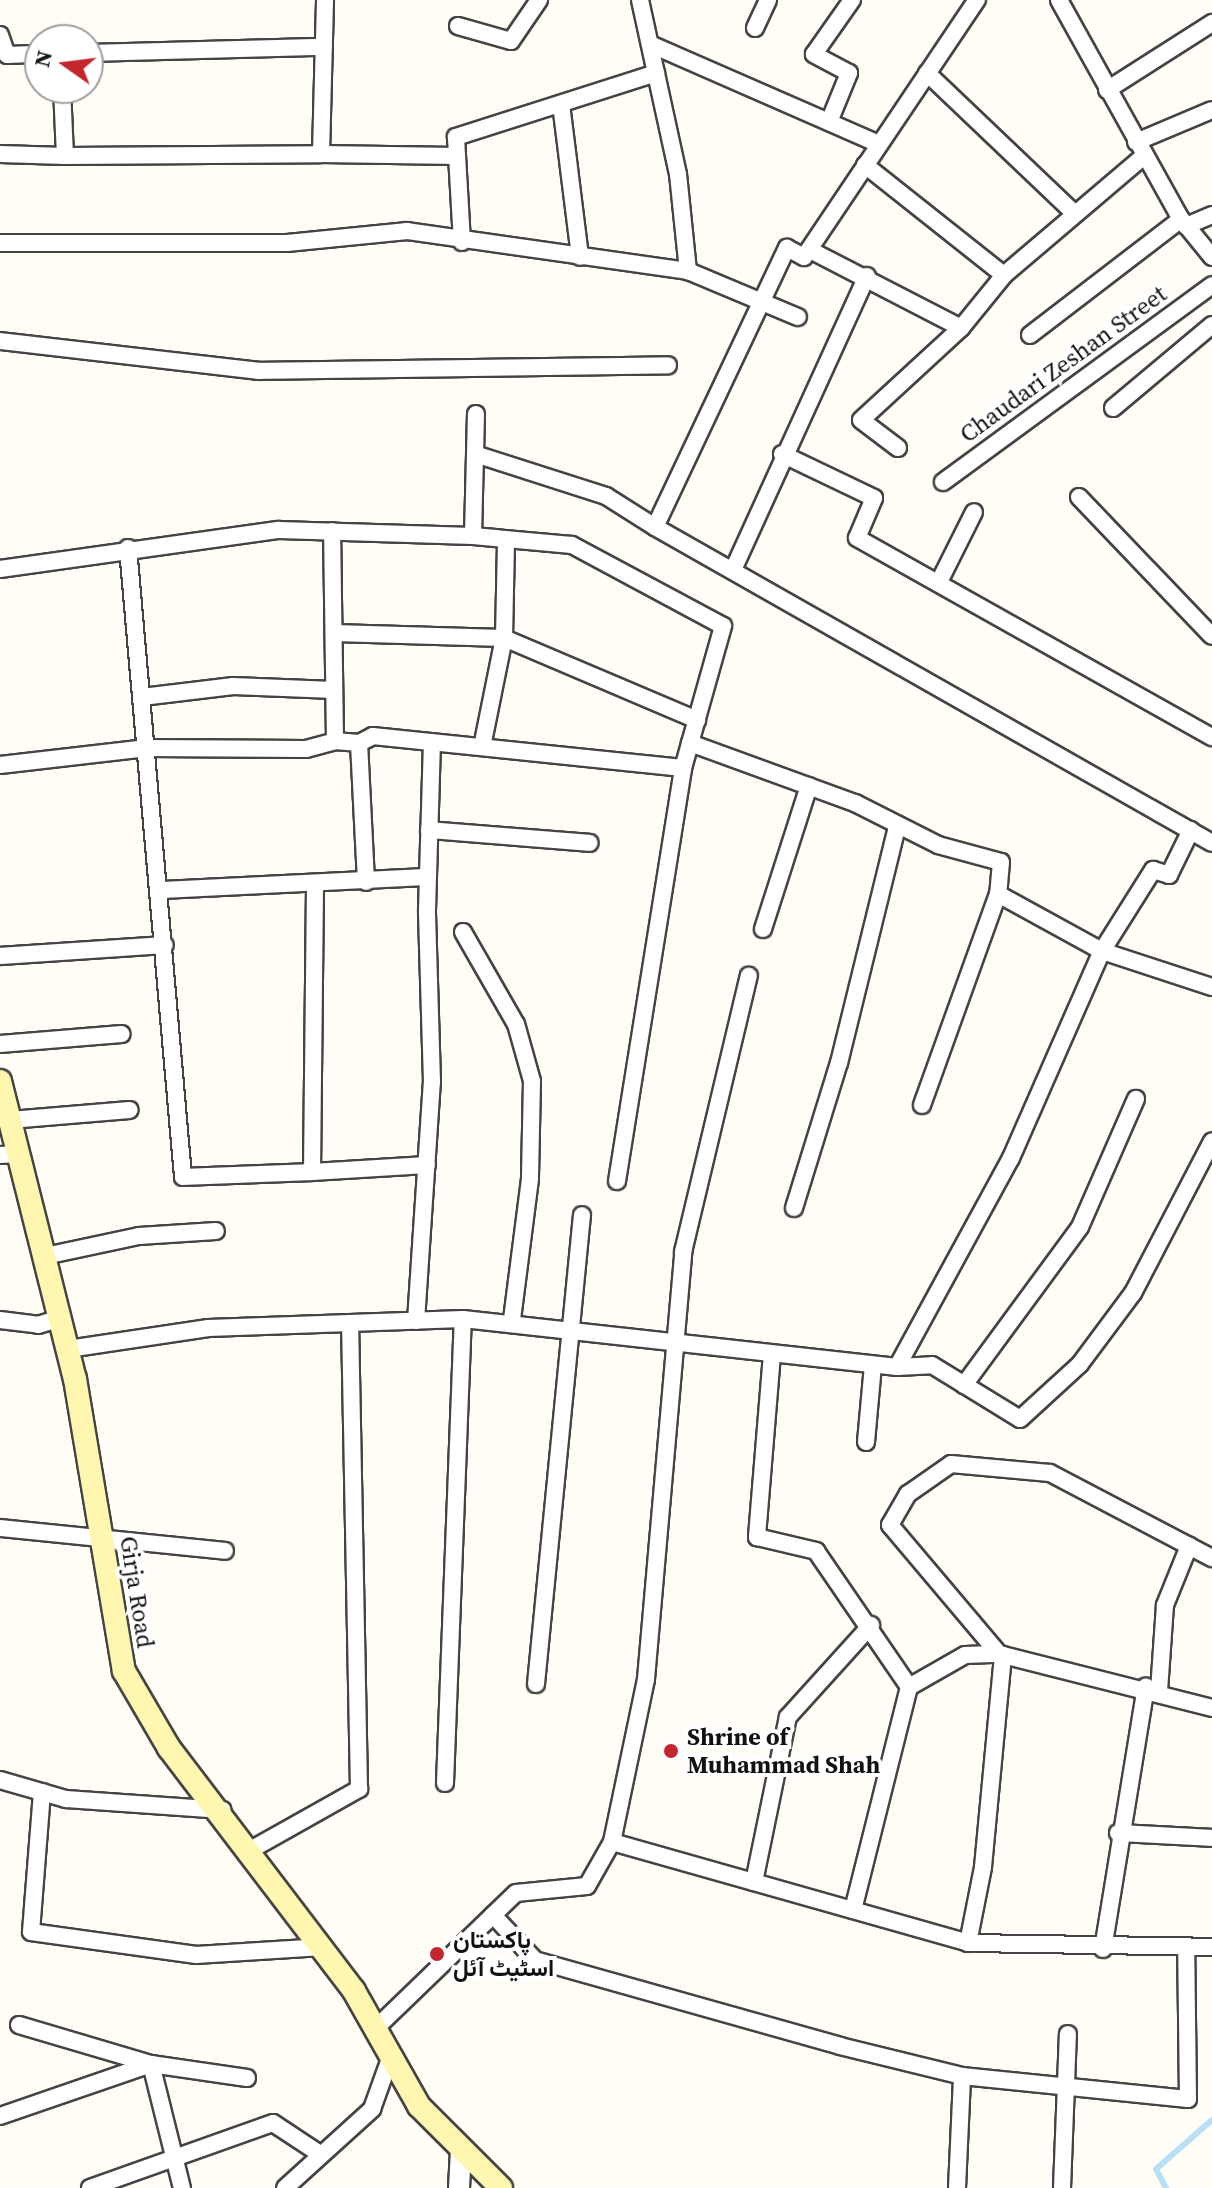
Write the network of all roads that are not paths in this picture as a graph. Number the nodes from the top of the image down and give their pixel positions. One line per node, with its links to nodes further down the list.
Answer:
1 (325, 0): 13 (street)
2 (539, 0): 9 (street)
3 (640, 0): 12 (street)
4 (768, 0): 10 (street)
5 (852, 0): 23 (street)
6 (977, 0): 18 (street)
7 (1059, 0): 19 (street)
8 (1212, 23): 19 (street)
9 (458, 26)
10 (755, 28)
11 (0, 35): 16 (street)
12 (650, 44): 17 (street); 23 (street)
13 (324, 47): 14 (street); 27 (street)
14 (104, 53)
15 (24, 54): 16 (street)
16 (4, 55)
17 (656, 73): 21 (street); 39 (street)
18 (927, 73): 24 (street); 31 (street)
19 (1107, 90): 25 (street)
20 (63, 104): 28 (street)
21 (561, 104): 29 (street); 37 (street)
22 (1212, 110): 25 (street)
23 (829, 122): 24 (street)
24 (879, 144): 30 (street)
25 (1140, 149): 31 (street); 33 (street)
26 (0, 154): 28 (street)
27 (321, 154): 28 (street); 29 (street)
28 (65, 156)
29 (457, 156): 34 (street)
30 (865, 165): 36 (street); 40 (street)
31 (1074, 213): 40 (street)
32 (1212, 215): 33 (street)
33 (1184, 222): 38 (street); 47 (street)
34 (462, 242): 35 (street); 37 (street)
35 (0, 243)
36 (810, 250): 41 (street); 43 (street)
37 (580, 257): 39 (street)
38 (1212, 257)
39 (688, 271): 43 (street)
40 (1004, 275): 46 (street)
41 (867, 276): 46 (street); 54 (street)
42 (1212, 285): 55 (street, Chaudari Zeshan Street)
43 (762, 300): 44 (street); 58 (street)
44 (798, 317)
45 (1212, 325): 50 (street)
46 (961, 328): 52 (street)
47 (1030, 335)
48 (0, 341): 49 (street)
49 (668, 365)
50 (1113, 408)
51 (476, 414): 53 (street)
52 (898, 448)
53 (475, 454): 58 (street); 60 (street)
54 (782, 454): 64 (street); 65 (street)
55 (943, 482)
56 (1079, 497): 67 (street)
57 (974, 512): 65 (street)
58 (655, 527): 64 (street)
59 (332, 531): 60 (street); 62 (street); 66 (street)
60 (473, 536): 61 (street)
61 (506, 539): 68 (street); 71 (street)
62 (128, 548): 63 (street); 70 (street)
63 (0, 569)
64 (733, 570): 84 (street)
65 (939, 582): 72 (street)
66 (334, 633): 68 (street); 69 (street)
67 (1212, 636)
68 (504, 638): 71 (street); 77 (street)
69 (334, 690): 70 (street); 73 (street)
70 (142, 697): 78 (street)
71 (697, 720): 76 (street)
72 (1212, 737)
73 (335, 741): 75 (street); 78 (street)
74 (432, 742): 75 (street); 77 (street); 83 (street)
75 (359, 743): 88 (street)
76 (690, 743): 80 (street); 81 (street)
77 (482, 747): 80 (street)
78 (147, 748): 79 (street); 90 (street)
79 (0, 765)
80 (683, 768): 110 (street)
81 (809, 786): 82 (street); 92 (street)
82 (897, 827): 91 (street); 111 (street)
83 (429, 830): 86 (street); 87 (street)
84 (1191, 830): 85 (street); 95 (street)
85 (1211, 841)
86 (589, 843)
87 (428, 877): 88 (street); 108 (street)
88 (366, 882): 89 (street)
89 (315, 886): 90 (street); 109 (street)
90 (160, 890): 94 (street)
91 (998, 894): 95 (street); 103 (street)
92 (763, 929)
93 (463, 932): 118 (street)
94 (165, 945): 96 (street); 109 (street)
95 (1102, 951): 98 (street); 126 (street)
96 (0, 956)
97 (749, 976): 122 (street)
98 (1212, 987)
99 (122, 1034): 100 (street)
100 (0, 1044)
101 (0, 1081): 105 (main road, Girja Road)
102 (1136, 1099): 127 (street)
103 (922, 1105)
104 (130, 1110): 105 (street)
105 (10, 1120): 107 (main road, Girja Road)
106 (1212, 1141): 127 (street)
107 (9, 1154): 114 (main road, Girja Road)
108 (427, 1165): 109 (street); 119 (street)
109 (312, 1172)
110 (617, 1181)
111 (794, 1208)
112 (582, 1215): 121 (street)
113 (216, 1231): 114 (street)
114 (45, 1256): 115 (main road, Girja Road)
115 (61, 1318): 117 (street); 123 (main road, Girja Road)
116 (463, 1319): 118 (street); 119 (street); 141 (street)
117 (0, 1320)
118 (512, 1320): 121 (street)
119 (416, 1321): 120 (street)
120 (350, 1323): 123 (street); 147 (street)
121 (567, 1326): 122 (street); 136 (street)
122 (670, 1343): 124 (street); 146 (street)
123 (68, 1349): 130 (main road, Girja Road)
124 (772, 1354): 125 (street); 134 (street)
125 (873, 1365): 126 (street); 128 (street)
126 (897, 1367): 127 (street)
127 (964, 1385)
128 (866, 1442)
129 (0, 1528): 130 (street)
130 (102, 1540): 132 (street); 143 (main road, Girja Road)
131 (1189, 1546): 133 (street); 135 (street); 138 (street)
132 (225, 1551)
133 (1212, 1558)
134 (871, 1625): 137 (street); 148 (street)
135 (1001, 1654): 137 (street); 138 (street); 151 (street)
136 (536, 1684)
137 (909, 1687): 149 (street)
138 (1152, 1688): 139 (street); 144 (street)
139 (1212, 1708)
140 (0, 1780): 142 (street)
141 (445, 1783)
142 (42, 1792): 143 (street); 153 (street)
143 (223, 1810): 147 (main road, Girja Road)
144 (1118, 1833): 145 (street); 155 (street)
145 (1212, 1838)
146 (612, 1842): 148 (street); 150 (street)
147 (252, 1849): 153 (main road, Girja Road)
148 (754, 1882): 149 (street)
149 (853, 1910): 151 (street)
150 (493, 1915): 157 (street); 161 (street)
151 (968, 1943): 155 (street)
152 (1186, 1946): 154 (street); 155 (street); 163 (street)
153 (323, 1947): 157 (main road, Girja Road)
154 (1212, 1947)
155 (1103, 1949)
156 (19, 2025): 160 (street)
157 (376, 2028): 159 (main road, Girja Road)
158 (1068, 2034): 163 (street)
159 (391, 2056): 165 (main road, Girja Road); 166 (street)
160 (151, 2064): 162 (street); 164 (street); 167 (street)
161 (962, 2076): 163 (street); 173 (street)
162 (247, 2078)
163 (1066, 2087): 174 (street)
164 (0, 2116)
165 (461, 2152): 171 (street); 172 (main road, Girja Road)
166 (320, 2154): 167 (street); 170 (street)
167 (177, 2162): 168 (street); 169 (street)
168 (90, 2188)
169 (182, 2188)
170 (285, 2188)
171 (459, 2188)
172 (501, 2188)
173 (957, 2188)
174 (1062, 2188)

